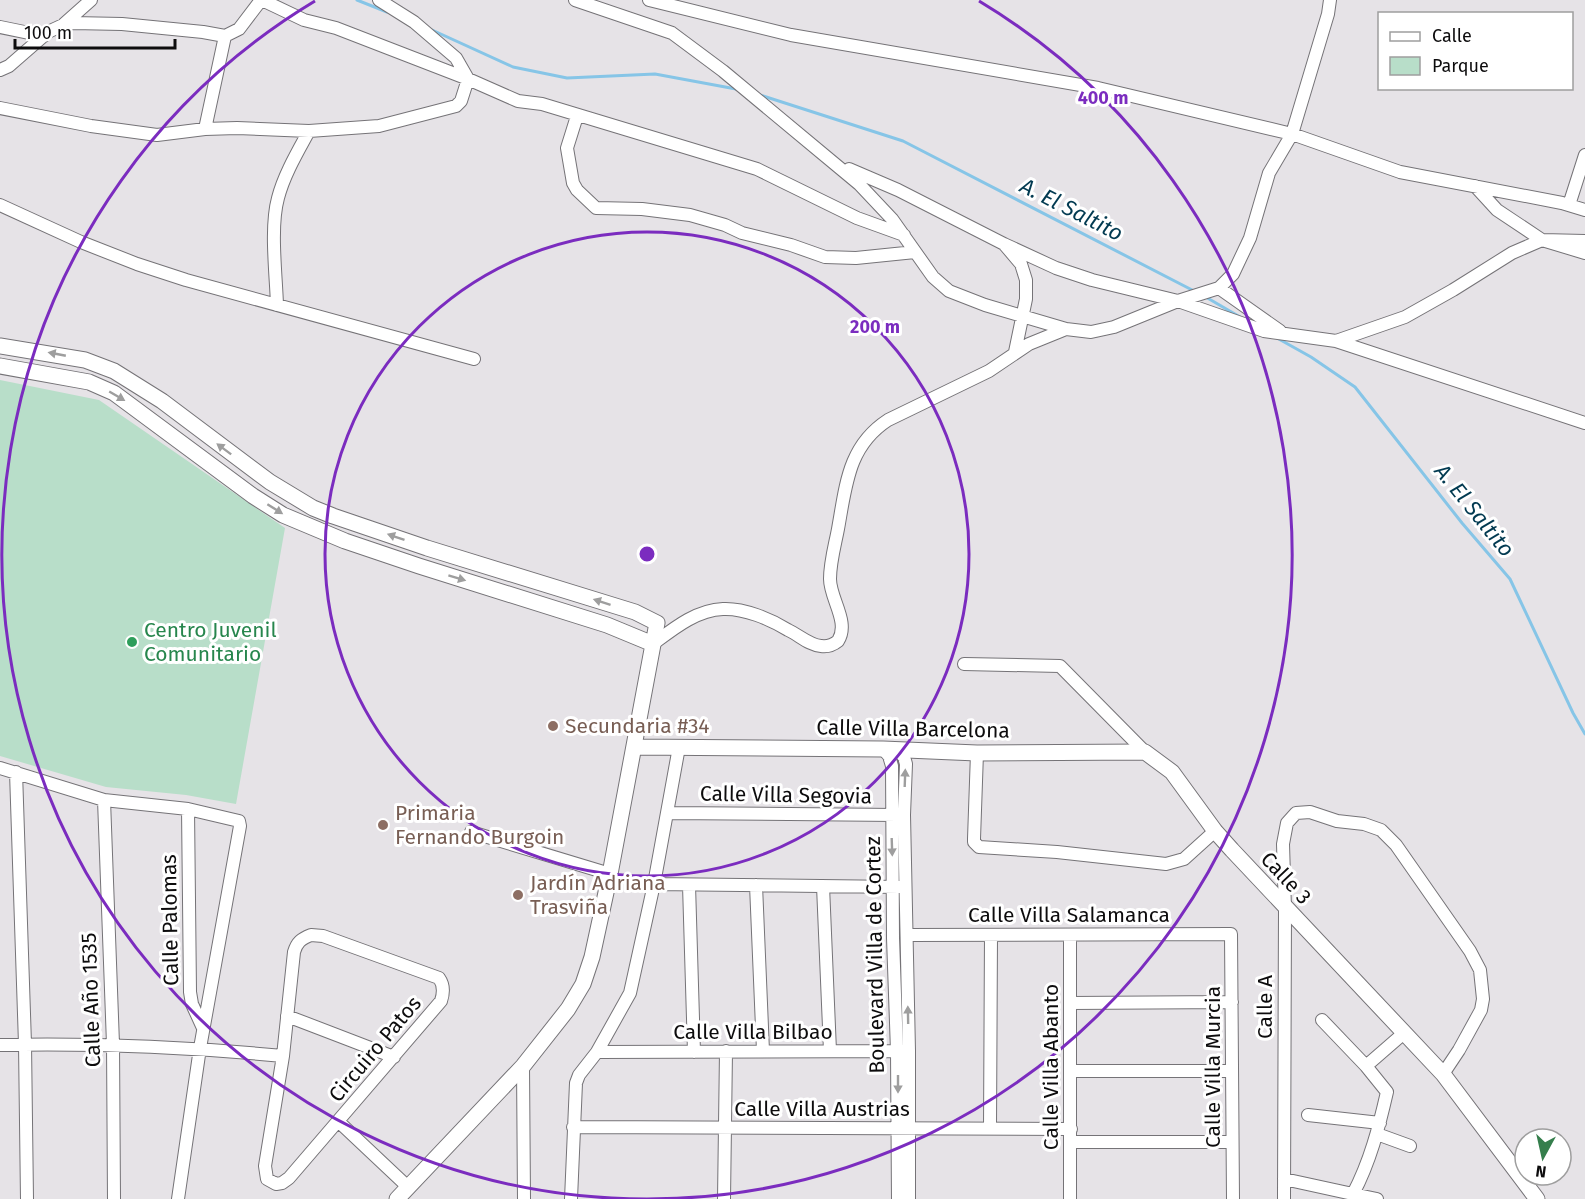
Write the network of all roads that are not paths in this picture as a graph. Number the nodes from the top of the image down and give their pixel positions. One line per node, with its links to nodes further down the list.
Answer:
1 (92, 0): 7 (street)
2 (261, 0): 10 (street); 12 (street)
3 (379, 0): 12 (street)
4 (575, 0): 19 (street)
5 (649, 0): 17 (street)
6 (1330, 0): 17 (street)
7 (63, 25): 9 (street); 10 (street)
8 (0, 27): 9 (street)
9 (44, 36): 11 (street)
10 (225, 36): 15 (street)
11 (0, 70)
12 (468, 79): 14 (street); 16 (street)
13 (0, 108): 15 (street)
14 (577, 116): 24 (street); 28 (street)
15 (205, 129): 16 (street)
16 (309, 131): 32 (street)
17 (1292, 134): 20 (street); 30 (street)
18 (1585, 155): 22 (street)
19 (836, 164): 24 (street); 27 (street)
20 (1475, 186): 22 (street); 25 (street)
21 (0, 205): 32 (street)
22 (1569, 205): 23 (street)
23 (1585, 210)
24 (904, 235): 28 (street)
25 (1542, 240): 26 (street); 29 (street); 36 (street)
26 (1585, 241)
27 (1004, 244): 31 (street); 33 (street)
28 (915, 252): 33 (street)
29 (1585, 253)
30 (1220, 288): 31 (street); 35 (street)
31 (1178, 301): 34 (street); 35 (street)
32 (277, 304): 39 (street)
33 (1022, 315): 34 (street); 38 (street)
34 (1066, 329): 38 (street)
35 (1281, 332): 36 (street)
36 (1336, 341): 41 (street)
37 (0, 346): 42 (street, one-way to 37)
38 (1014, 352): 47 (street)
39 (474, 359)
40 (0, 366): 43 (street, one-way to 43)
41 (1585, 423)
42 (203, 434): 43 (street); 44 (street, one-way to 42)
43 (189, 449): 45 (street, one-way to 45)
44 (427, 548): 45 (street); 46 (street, one-way to 44)
45 (419, 566): 48 (street, one-way to 48)
46 (657, 623): 47 (street); 48 (street)
47 (679, 624): 48 (street)
48 (653, 644): 50 (street)
49 (964, 664): 53 (street, Calle 3)
50 (634, 747): 51 (street, Calle Villa Barcelona); 64 (street)
51 (679, 747): 52 (street, Calle Villa Barcelona); 59 (street)
52 (890, 749): 54 (street, Calle Villa Barcelona); 60 (street, Boulevard Villa de Cortez); 61 (street, Boulevard Villa de Cortez, one-way to 52)
53 (1146, 752): 54 (street, Calle Villa Barcelona); 62 (street, Calle 3)
54 (977, 753): 62 (street)
55 (0, 768): 56 (street)
56 (16, 772): 57 (street); 81 (street)
57 (104, 800): 58 (street); 82 (street, Calle Año 1535)
58 (188, 808): 79 (street, Calle Palomas); 79 (street)
59 (668, 813): 60 (street, Calle Villa Segovia); 65 (street)
60 (891, 815): 61 (street, Calle Villa Segovia); 69 (street, Boulevard Villa de Cortez, one-way to 69)
61 (904, 815): 69 (street, Boulevard Villa de Cortez)
62 (1215, 831): 70 (street, Calle 3)
63 (471, 832): 64 (street)
64 (610, 874): 93 (street)
65 (654, 884): 66 (street); 88 (street)
66 (689, 885): 67 (street); 89 (street)
67 (756, 885): 68 (street); 90 (street)
68 (823, 886): 69 (street); 86 (street)
69 (899, 887): 72 (street, Boulevard Villa de Cortez); 87 (street, Boulevard Villa de Cortez)
70 (1285, 909): 80 (street, Calle 3); 97 (street, Calle A); 109 (street, Calle A)
71 (1231, 934): 74 (street, Calle Villa Salamanca); 75 (street, Calle Villa Murcia)
72 (907, 935): 73 (street, Calle Villa Salamanca); 87 (street, Boulevard Villa de Cortez, one-way to 72)
73 (990, 935): 74 (street, Calle Villa Salamanca); 103 (street)
74 (1070, 935): 76 (street, Calle Villa Abanto)
75 (1232, 1002): 76 (street); 96 (street, Calle Villa Murcia)
76 (1070, 1003): 95 (street, Calle Villa Abanto)
77 (287, 1016): 91 (street, Circuiro Patos); 92 (street); 92 (street, Circuiro Patos)
78 (1322, 1020): 94 (street)
79 (203, 1029): 84 (street)
80 (1404, 1034): 94 (street); 97 (street, Calle 3)
81 (25, 1044): 82 (street); 83 (street); 112 (street)
82 (113, 1044): 84 (street); 113 (street, Calle Año 1535)
83 (0, 1045)
84 (200, 1048): 91 (street); 114 (street)
85 (726, 1051): 89 (street, Calle Villa Bilbao); 90 (street, Calle Villa Bilbao); 101 (street)
86 (830, 1051): 87 (street, Calle Villa Bilbao); 90 (street, Calle Villa Bilbao)
87 (903, 1051): 102 (street, Boulevard Villa de Cortez)
88 (597, 1052): 89 (street, Calle Villa Bilbao); 100 (street)
89 (694, 1052)
90 (763, 1052)
91 (282, 1056): 99 (street, Circuiro Patos)
92 (394, 1057): 99 (street, Circuiro Patos)
93 (523, 1066): 110 (street); 116 (street)
94 (1366, 1066): 105 (street)
95 (1071, 1071): 96 (street); 104 (street, Calle Villa Abanto)
96 (1232, 1071): 107 (street, Calle Villa Murcia)
97 (1443, 1074): 125 (street, Calle 3)
98 (1308, 1115): 105 (street)
99 (339, 1122): 110 (street)
100 (573, 1127): 101 (street, Calle Villa Austrias); 117 (street)
101 (725, 1128): 102 (street, Calle Villa Austrias); 118 (street)
102 (904, 1128): 103 (street, Calle Villa Austrias); 119 (street, Boulevard Villa de Cortez); 120 (street, Boulevard Villa de Cortez)
103 (990, 1128): 104 (street, Calle Villa Austrias)
104 (1071, 1129): 106 (street, Calle Villa Abanto)
105 (1378, 1129): 108 (street); 111 (street)
106 (1071, 1142): 107 (street); 121 (street, Calle Villa Abanto)
107 (1232, 1142): 122 (street, Calle Villa Murcia)
108 (1410, 1146)
109 (1284, 1179): 111 (street); 123 (street, Calle A)
110 (408, 1187): 115 (street)
111 (1353, 1196): 124 (street)
112 (27, 1199)
113 (114, 1199)
114 (178, 1199)
115 (397, 1199)
116 (524, 1199)
117 (571, 1199)
118 (724, 1199)
119 (898, 1199)
120 (909, 1199)
121 (1070, 1199)
122 (1233, 1199)
123 (1284, 1199)
124 (1377, 1199)
125 (1537, 1199)

